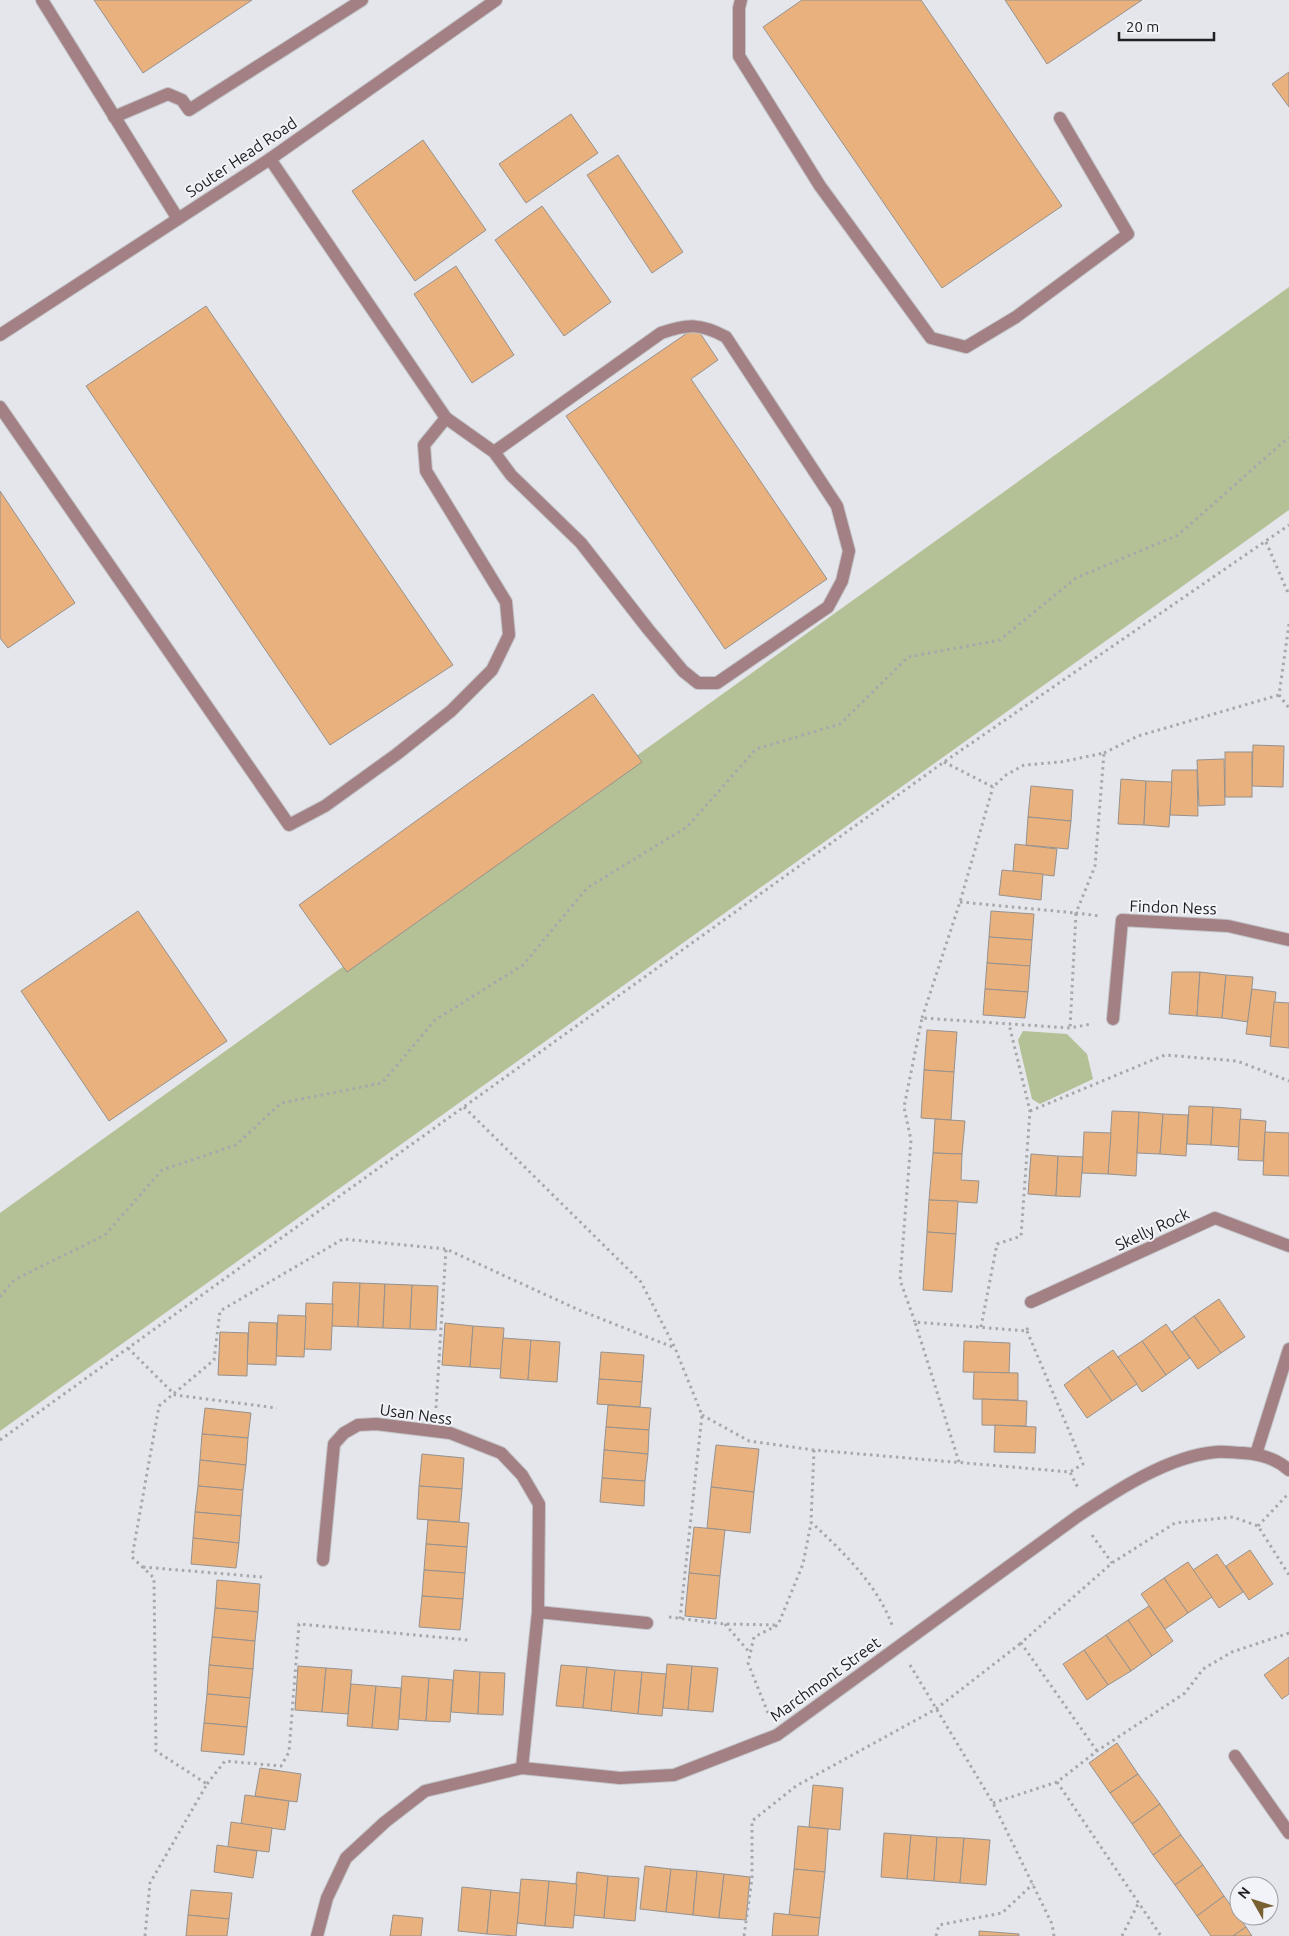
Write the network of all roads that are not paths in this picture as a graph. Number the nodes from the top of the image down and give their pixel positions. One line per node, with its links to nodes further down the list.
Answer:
1 (42, 0): 5 (street)
2 (362, 0): 5 (street)
3 (496, 0): 7 (street, Souter Head Road)
4 (741, 0): 6 (street)
5 (114, 117): 8 (street)
6 (1060, 118)
7 (270, 159): 8 (street, Souter Head Road); 11 (street)
8 (178, 219): 9 (street, Souter Head Road)
9 (0, 335)
10 (0, 407): 11 (street)
11 (446, 418): 12 (street)
12 (494, 452): 12 (street)
13 (1289, 940): 14 (street, Findon Ness)
14 (1113, 1019)
15 (1289, 1246): 16 (street, Skelly Rock)
16 (1031, 1302)
17 (1289, 1349): 18 (street)
18 (1256, 1454): 19 (street, Marchmont Street); 24 (street, Marchmont Street)
19 (1289, 1470)
20 (322, 1560): 21 (street, Usan Ness)
21 (538, 1612): 22 (street); 24 (street, Usan Ness)
22 (647, 1623)
23 (1236, 1756): 25 (street)
24 (522, 1768): 26 (street, Marchmont Street)
25 (1289, 1833)
26 (317, 1936)

